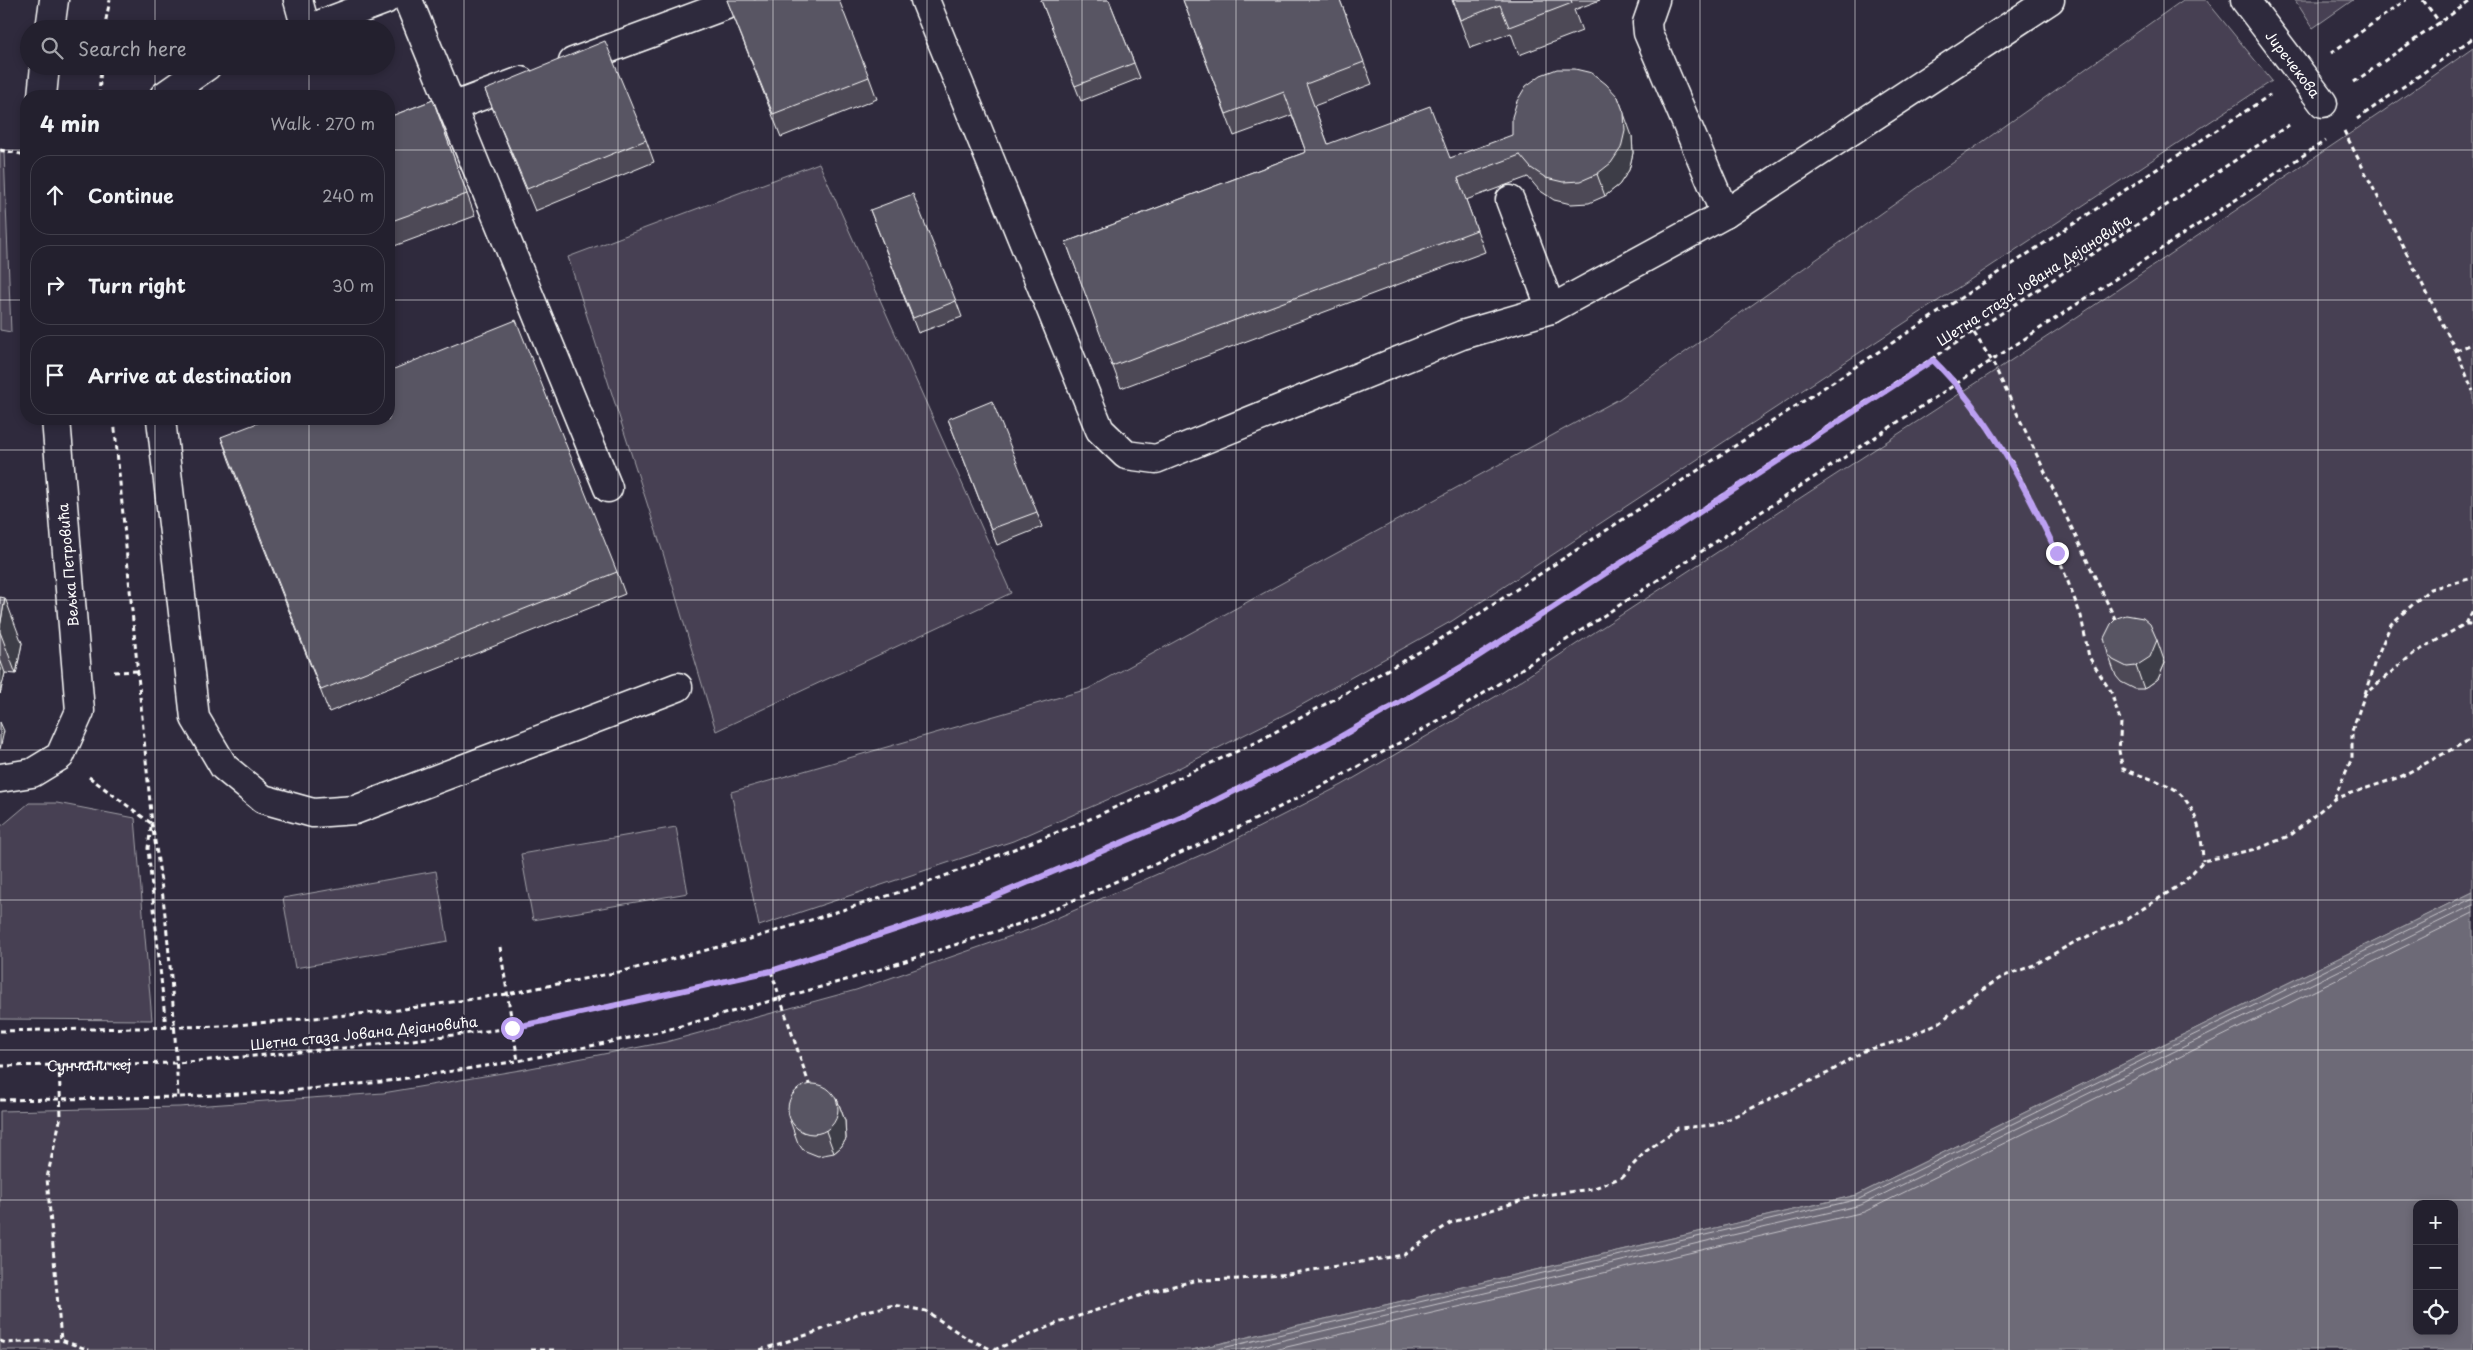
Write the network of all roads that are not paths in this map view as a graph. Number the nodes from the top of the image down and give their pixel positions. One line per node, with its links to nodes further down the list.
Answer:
1 (54, 0): 10 (street)
2 (298, 0): 11 (street)
3 (385, 0): 12 (street)
4 (408, 0): 18 (street)
5 (740, 0): 18 (street)
6 (925, 0): 21 (street)
7 (1655, 0): 20 (street)
8 (2050, 0): 20 (street)
9 (2245, 0): 17 (street, Јиречекова)
10 (51, 20)
11 (304, 20)
12 (331, 20)
13 (44, 75): 15 (street)
14 (194, 75): 16 (street)
15 (43, 90)
16 (173, 90)
17 (2323, 103)
18 (452, 107): 24 (street)
19 (1510, 200): 21 (street)
20 (1725, 214): 21 (street)
21 (1551, 309)
22 (56, 425): 26 (street, Вељка Петровића)
23 (162, 425): 25 (street)
24 (608, 488)
25 (678, 687)
26 (0, 778)

